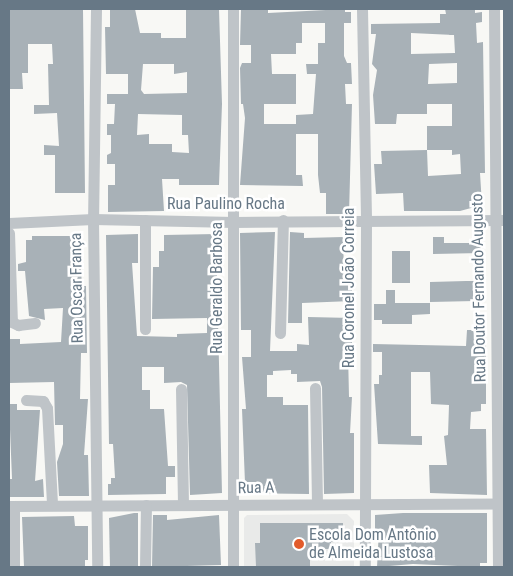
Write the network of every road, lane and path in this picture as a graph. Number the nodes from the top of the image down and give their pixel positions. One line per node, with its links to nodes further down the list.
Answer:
1 (96, 9): 5 (street, Rua Oscar França)
2 (234, 9): 10 (street, Rua Geraldo Barbosa)
3 (362, 9): 9 (street, Rua Coronel João Correia)
4 (494, 9): 8 (street, Rua Doutor Fernando Augusto)
5 (93, 219): 6 (street, Rua Paulino Rocha); 11 (street, Rua Paulino Rocha); 27 (street, Rua Oscar França)
6 (145, 220): 10 (street, Rua Paulino Rocha); 14 (street)
7 (283, 220): 9 (street, Rua Paulino Rocha); 10 (street, Rua Paulino Rocha); 15 (street)
8 (499, 220): 9 (street, Rua Paulino Rocha); 19 (street, Rua Doutor Fernando Augusto)
9 (366, 221): 21 (street, Rua Coronel João Correia)
10 (234, 222): 25 (street, Rua Geraldo Barbosa)
11 (9, 223)
12 (9, 233): 13 (street)
13 (35, 323)
14 (145, 328)
15 (280, 333)
16 (315, 388): 20 (street)
17 (181, 389): 24 (street)
18 (26, 400): 22 (street)
19 (501, 503): 21 (street, Rua A); 33 (street, Rua Doutor Fernando Augusto)
20 (317, 504): 21 (street, Rua A); 25 (street, Rua A)
21 (365, 504): 32 (street, Rua Coronel João Correia)
22 (52, 505): 26 (street, Rua A); 27 (street, Rua A)
23 (146, 505): 24 (street, Rua A); 27 (street, Rua A); 30 (street)
24 (183, 505): 25 (street, Rua A)
25 (233, 505): 31 (street, Rua Geraldo Barbosa)
26 (11, 506): 28 (street)
27 (96, 506): 29 (street, Rua Oscar França)
28 (14, 567)
29 (97, 567)
30 (145, 567)
31 (233, 567)
32 (365, 567)
33 (498, 567)

